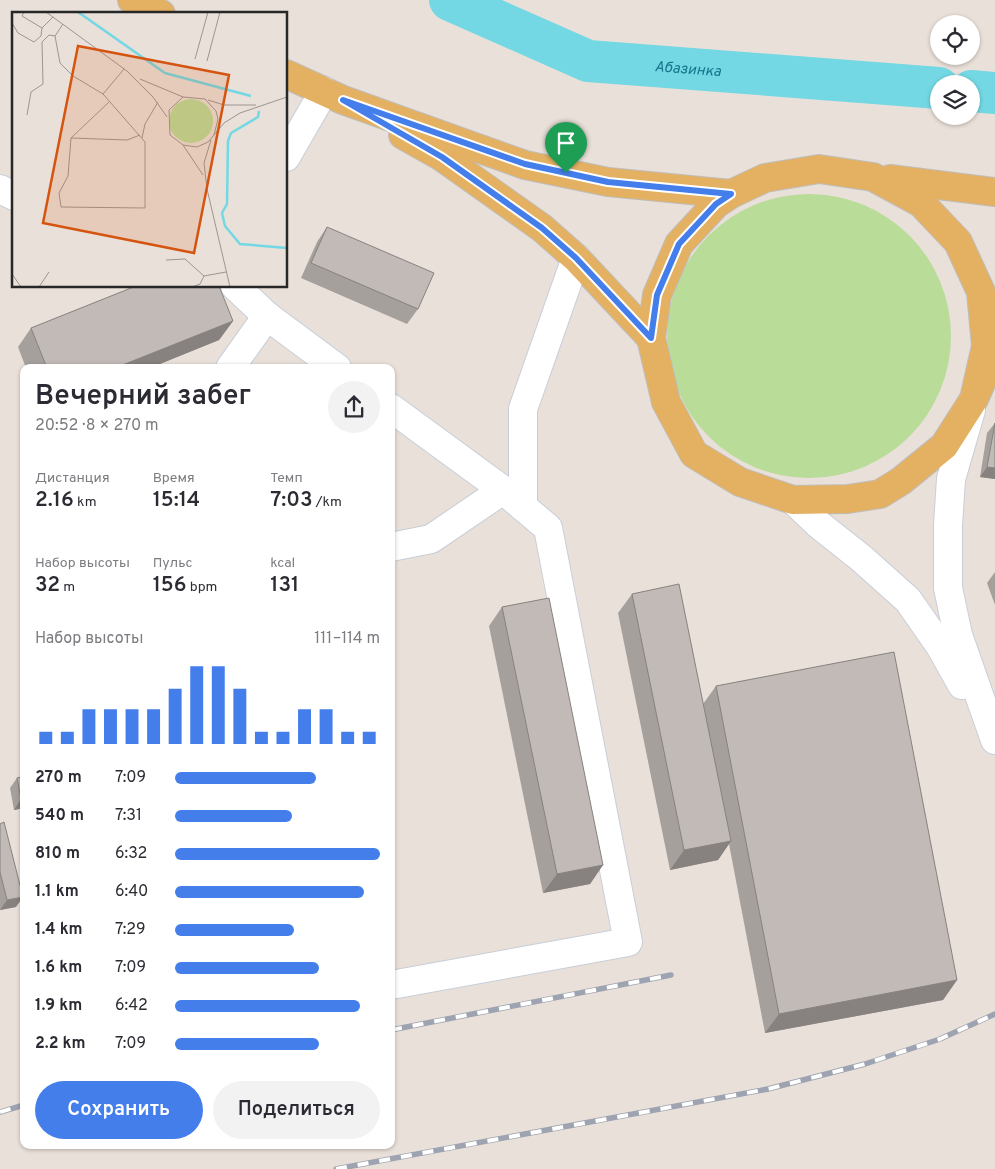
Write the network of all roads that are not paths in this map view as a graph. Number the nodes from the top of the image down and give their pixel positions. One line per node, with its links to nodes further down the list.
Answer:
1 (132, 0): 2 (main road)
2 (156, 12)
3 (288, 75): 4 (main road)
4 (333, 96): 5 (street); 9 (main road); 11 (main road)
5 (288, 154)
6 (873, 177): 8 (main road); 9 (main road); 18 (main road)
7 (0, 189): 10 (street)
8 (995, 192)
9 (731, 194): 14 (main road)
10 (12, 195)
11 (576, 258): 14 (main road); 20 (street)
12 (236, 288): 13 (street)
13 (267, 316): 16 (street); 17 (street)
14 (651, 338): 21 (main road)
15 (995, 351): 18 (main road)
16 (233, 364)
17 (332, 364)
18 (974, 399): 21 (main road); 23 (street)
19 (395, 411): 20 (street)
20 (513, 499): 22 (street); 24 (street)
21 (792, 500): 23 (street)
22 (395, 547)
23 (995, 742)
24 (395, 984)

